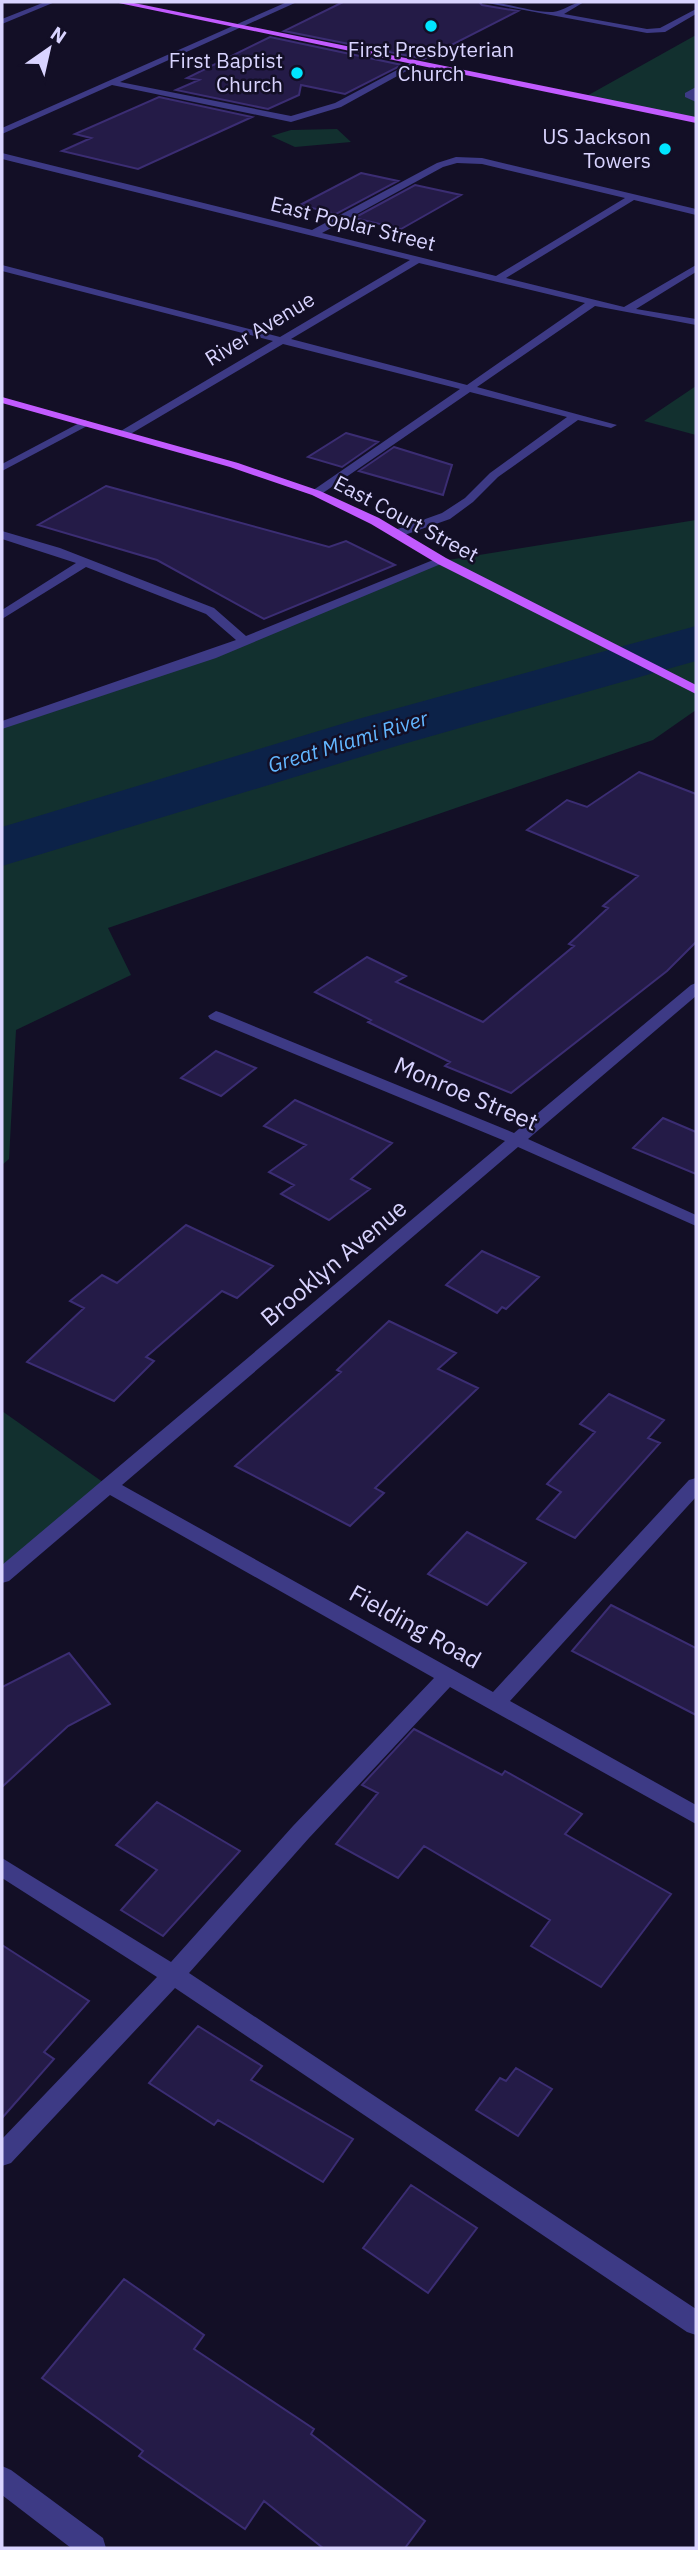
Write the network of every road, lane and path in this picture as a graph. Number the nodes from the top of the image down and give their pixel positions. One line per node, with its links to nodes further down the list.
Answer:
1 (51, 2): 8 (street)
2 (118, 2): 9 (main road)
3 (293, 2): 9 (street)
4 (486, 2): 7 (street)
5 (580, 2): 7 (street)
6 (696, 11): 7 (street)
7 (555, 15)
8 (2, 22)
9 (238, 27): 10 (main road); 11 (street)
10 (417, 64): 11 (street); 14 (main road)
11 (113, 83): 15 (street)
12 (696, 90): 13 (street)
13 (696, 99)
14 (696, 120)
15 (2, 131)
16 (2, 156): 19 (street, East Poplar Street)
17 (633, 197): 18 (street); 19 (street); 23 (street)
18 (696, 212)
19 (312, 234): 20 (street, East Poplar Street)
20 (417, 260): 23 (street, East Poplar Street); 27 (street, River Avenue)
21 (2, 268): 27 (street)
22 (696, 268): 25 (street)
23 (497, 279): 24 (street, East Poplar Street)
24 (594, 302): 25 (street, East Poplar Street); 28 (street)
25 (626, 310): 26 (street, East Poplar Street)
26 (696, 322)
27 (279, 340): 28 (street); 33 (street, River Avenue)
28 (468, 389): 30 (street); 35 (street)
29 (2, 400): 31 (main road, East Court Street)
30 (576, 416): 32 (street); 36 (street)
31 (85, 423): 33 (main road, East Court Street); 34 (street)
32 (611, 425)
33 (123, 434): 35 (main road, East Court Street)
34 (2, 468)
35 (316, 493): 36 (main road, East Court Street)
36 (396, 534): 39 (main road, East Court Street)
37 (2, 535): 38 (street)
38 (86, 562): 40 (street); 41 (street)
39 (442, 562): 41 (street); 42 (main road, East Court Street)
40 (2, 615)
41 (244, 641): 43 (street)
42 (696, 690)
43 (2, 724)
44 (696, 988): 46 (street, Brooklyn Avenue)
45 (216, 1016): 46 (street, Monroe Street)
46 (518, 1141): 47 (street, Monroe Street); 48 (street, Brooklyn Avenue)
47 (696, 1221)
48 (107, 1485): 50 (street, Brooklyn Avenue); 51 (street, Fielding Road)
49 (696, 1485): 52 (street)
50 (2, 1576)
51 (448, 1676): 52 (street, Fielding Road); 55 (street)
52 (495, 1703): 53 (street, Fielding Road)
53 (696, 1815)
54 (2, 1867): 55 (street)
55 (173, 1975): 56 (street); 57 (street)
56 (2, 2155)
57 (696, 2323)
58 (2, 2479): 59 (street)
59 (93, 2548)

